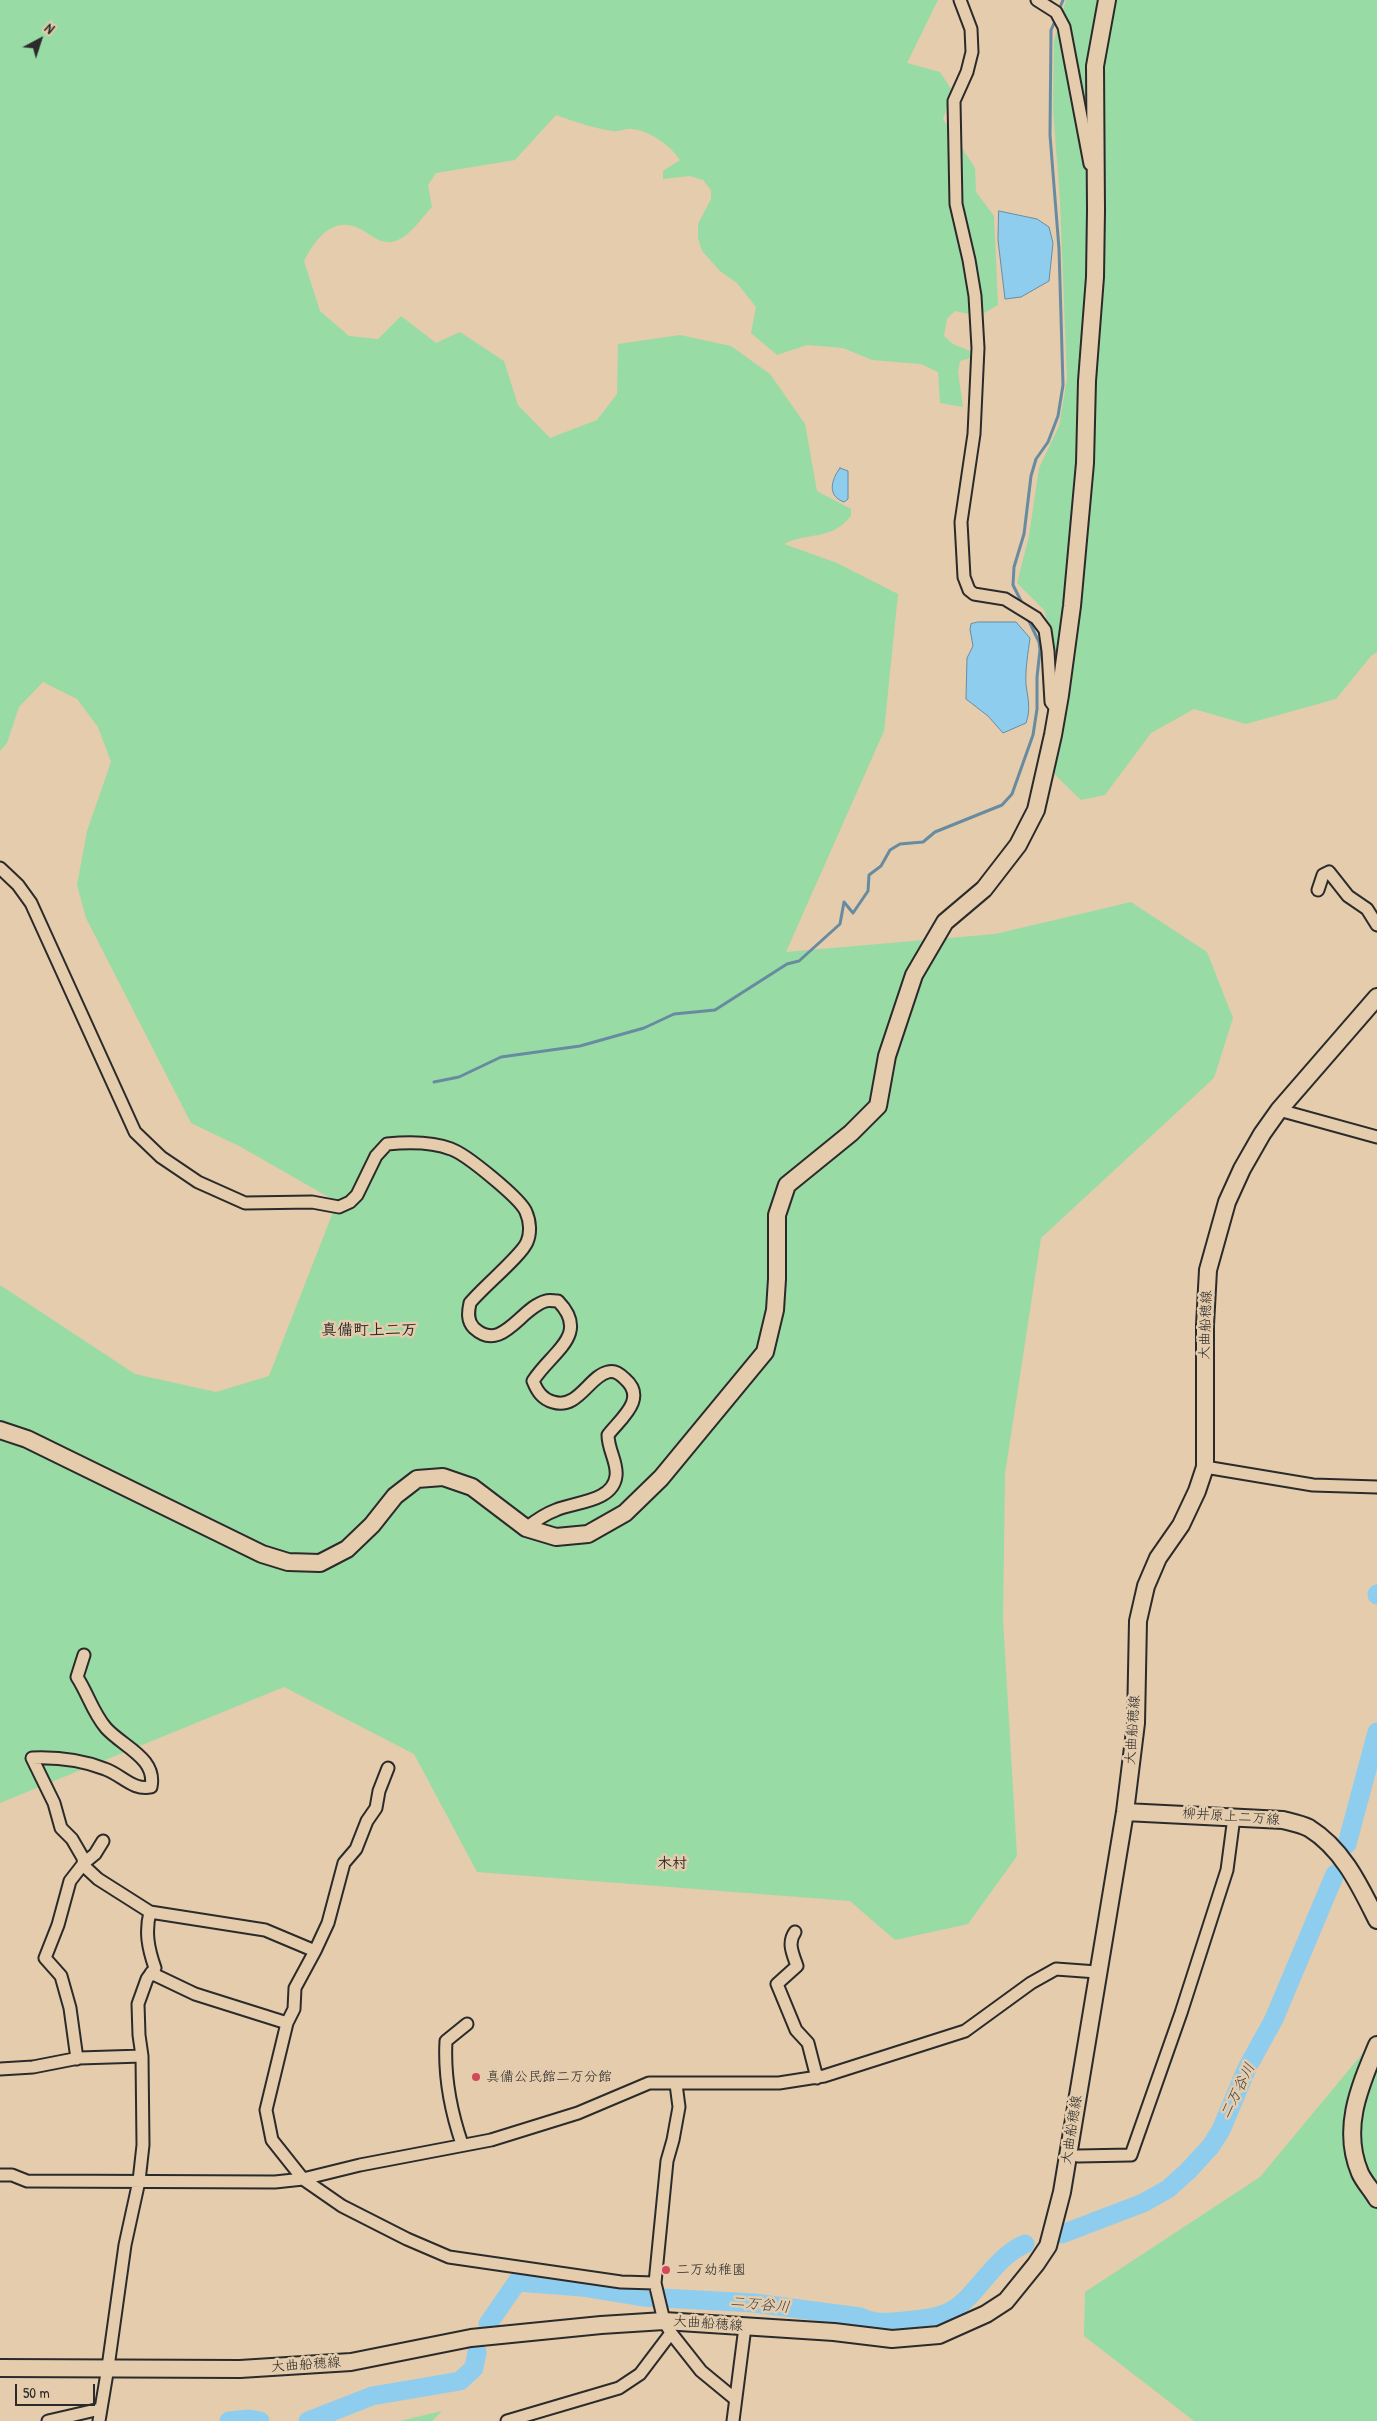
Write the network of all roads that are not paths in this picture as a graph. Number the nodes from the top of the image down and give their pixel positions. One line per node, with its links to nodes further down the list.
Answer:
1 (960, 0): 5 (street)
2 (1038, 0): 4 (street)
3 (1107, 0): 4 (main road)
4 (1095, 186): 5 (main road)
5 (1058, 711): 15 (main road)
6 (0, 868): 15 (street)
7 (1318, 890): 8 (street)
8 (1377, 925)
9 (1377, 997): 10 (main road, 大曲船穂線)
10 (1279, 1110): 11 (street); 13 (main road, 大曲船穂線)
11 (1377, 1137)
12 (0, 1430): 15 (main road)
13 (1205, 1467): 14 (street); 18 (main road, 大曲船穂線)
14 (1377, 1487)
15 (526, 1528)
16 (84, 1655): 21 (street)
17 (388, 1768): 25 (street)
18 (1125, 1812): 19 (main road, 柳井原上二万線); 26 (main road, 大曲船穂線)
19 (1234, 1817): 23 (main road, 柳井原上二万線); 37 (street)
20 (103, 1841): 21 (street)
21 (84, 1863): 22 (street); 32 (street)
22 (150, 1912): 25 (street); 27 (street)
23 (1377, 1920)
24 (796, 1932): 34 (street)
25 (315, 1951): 28 (street)
26 (1097, 1972): 34 (street); 44 (main road, 大曲船穂線)
27 (151, 1973): 28 (street); 31 (street)
28 (287, 2023): 39 (street)
29 (467, 2024): 36 (street)
30 (1377, 2045): 41 (main road)
31 (142, 2056): 32 (street); 40 (street)
32 (77, 2058): 33 (street)
33 (0, 2068)
34 (817, 2078): 35 (street)
35 (676, 2084): 36 (street); 42 (street)
36 (462, 2144): 39 (street)
37 (1078, 2156)
38 (0, 2175): 40 (street)
39 (303, 2179): 40 (street); 42 (street)
40 (139, 2181): 46 (street)
41 (1377, 2199)
42 (655, 2282): 43 (street)
43 (668, 2327): 44 (main road, 大曲船穂線); 46 (main road, 大曲船穂線); 47 (street); 51 (street)
44 (745, 2327): 47 (street)
45 (0, 2368): 46 (main road, 大曲船穂線)
46 (108, 2368): 48 (street)
47 (735, 2399): 52 (street)
48 (100, 2409): 49 (street); 50 (street)
49 (48, 2421)
50 (99, 2421)
51 (507, 2421)
52 (733, 2421)

